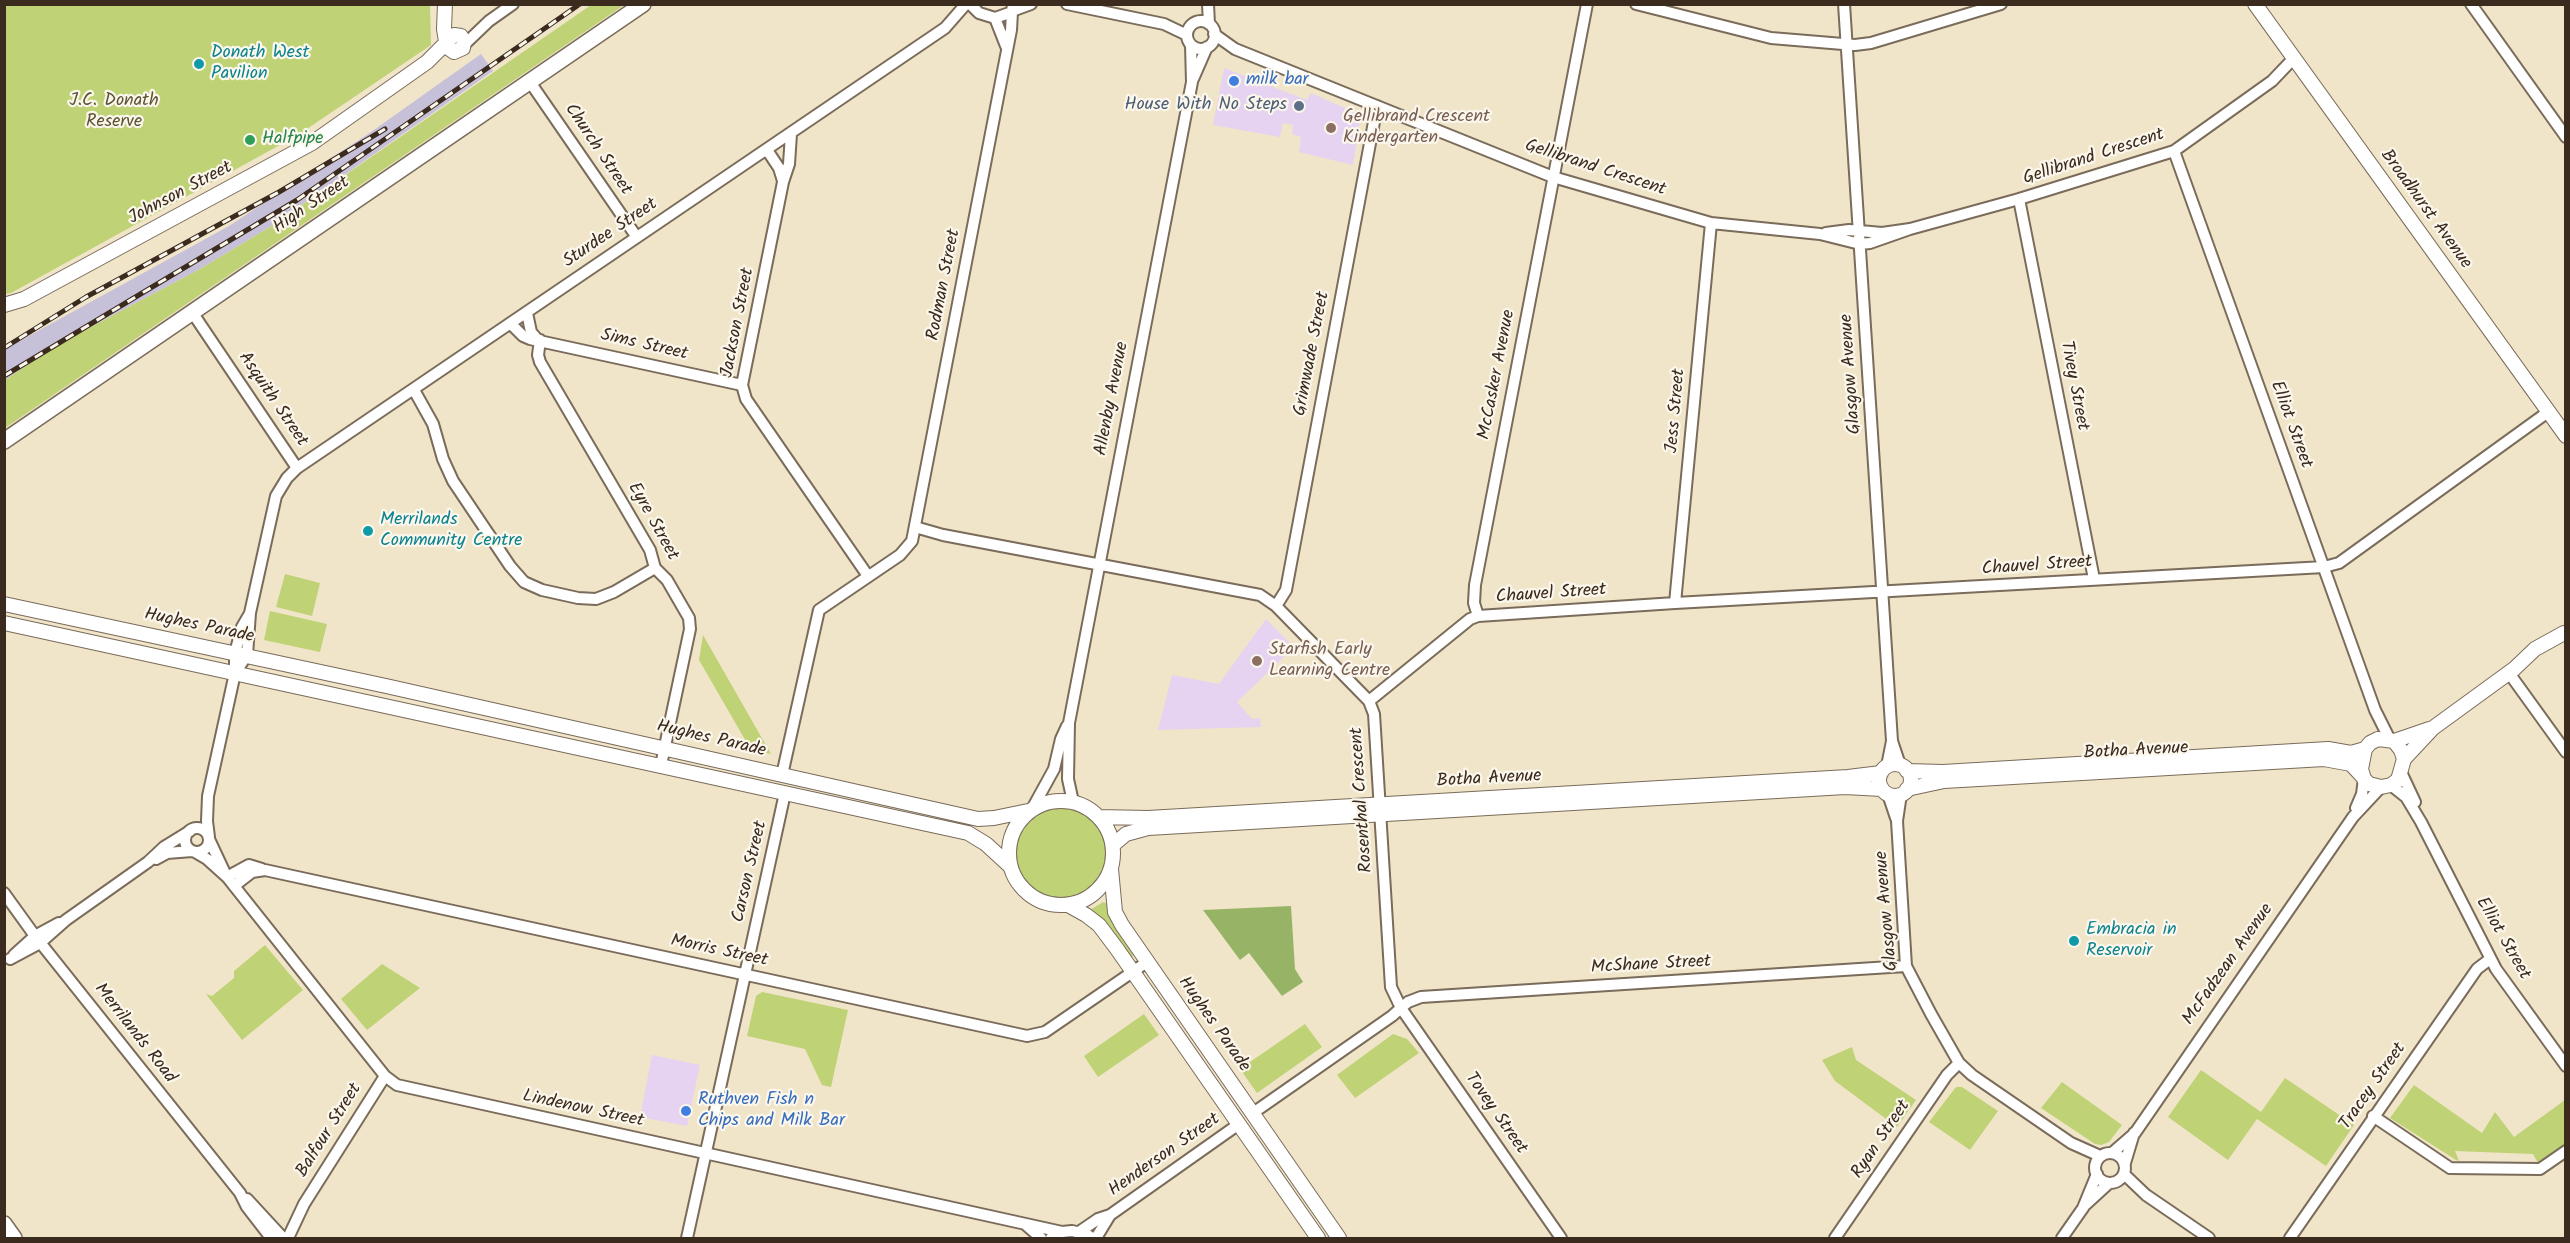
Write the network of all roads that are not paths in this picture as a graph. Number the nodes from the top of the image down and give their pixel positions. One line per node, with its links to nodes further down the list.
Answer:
1 (446, 4): 22 (street)
2 (513, 4): 22 (street, Johnson Street)
3 (643, 4): 28 (main road, High Street)
4 (968, 4): 15 (street); 19 (street, Sturdee Street)
5 (1032, 4): 14 (street)
6 (1067, 4): 18 (street)
7 (1206, 4): 17 (street); 20 (street)
8 (1587, 4): 35 (street, McCasker Avenue)
9 (1636, 4): 23 (street)
10 (1844, 4): 23 (street, Glasgow Avenue)
11 (2001, 4): 23 (street)
12 (2255, 4): 27 (street, Broadhurst Avenue)
13 (2472, 4): 32 (street)
14 (1012, 9): 16 (street); 25 (street, Rodman Street)
15 (979, 13): 16 (street); 19 (street, Sturdee Street)
16 (995, 18): 25 (street)
17 (1195, 23): 18 (street); 20 (street); 21 (street)
18 (1164, 24): 21 (street)
19 (945, 28): 31 (street, Sturdee Street)
20 (1212, 29): 24 (street); 26 (street, Gellibrand Crescent)
21 (1189, 40): 24 (street); 29 (street, Allenby Avenue)
22 (455, 41): 44 (street, Johnson Street)
23 (1848, 45): 40 (street, Glasgow Avenue)
24 (1208, 47): 26 (street, Gellibrand Crescent); 29 (street, Allenby Avenue)
25 (1007, 49): 55 (street, Rodman Street)
26 (1234, 49): 30 (street, Gellibrand Crescent)
27 (2297, 64): 34 (street, Gellibrand Crescent); 51 (street, Broadhurst Avenue)
28 (530, 82): 42 (street, Church Street); 45 (main road, High Street)
29 (1192, 82): 56 (street, Allenby Avenue)
30 (1377, 106): 35 (street, Gellibrand Crescent); 64 (street, Grimwade Street)
31 (791, 134): 33 (street, Sturdee Street); 36 (street, Jackson Street)
32 (2565, 137)
33 (767, 150): 36 (street); 42 (street, Sturdee Street)
34 (2174, 151): 37 (street, Gellibrand Crescent); 57 (street, Elliot Street)
35 (1553, 177): 38 (street, Gellibrand Crescent); 65 (street, McCasker Avenue)
36 (783, 182): 49 (street, Jackson Street)
37 (2019, 199): 39 (street, Gellibrand Crescent); 60 (street, Tivey Street)
38 (1711, 222): 41 (street, Gellibrand Crescent); 62 (street, Jess Street)
39 (1910, 229): 40 (street, Gellibrand Crescent); 43 (street, Gellibrand Crescent)
40 (1859, 231): 41 (street, Gellibrand Crescent); 43 (street, Glasgow Avenue)
41 (1820, 234): 43 (street, Gellibrand Crescent)
42 (636, 236): 46 (street, Sturdee Street)
43 (1860, 244): 61 (street, Glasgow Avenue)
44 (4, 305)
45 (192, 312): 53 (main road, High Street); 54 (street, Asquith Street)
46 (527, 313): 47 (street, Sturdee Street); 48 (street)
47 (511, 324): 48 (street, Sims Street); 50 (street, Sturdee Street)
48 (539, 340): 49 (street, Sims Street); 58 (street, Eyre Street)
49 (742, 385): 59 (street, Jackson Street)
50 (414, 390): 54 (street, Sturdee Street); 58 (street)
51 (2548, 412): 52 (street, Broadhurst Avenue); 57 (street, Chauvel Street)
52 (2565, 436)
53 (4, 441)
54 (297, 468): 68 (street, Asquith Street)
55 (914, 530): 56 (street, Rosenthal Crescent); 59 (street)
56 (1098, 566): 64 (street, Rosenthal Crescent); 75 (street, Allenby Avenue)
57 (2324, 567): 60 (street, Chauvel Street); 74 (street, Elliot Street)
58 (655, 568): 79 (street, Eyre Street)
59 (868, 576): 88 (street)
60 (2094, 579): 61 (street, Chauvel Street)
61 (1883, 593): 62 (street, Chauvel Street); 85 (street, Glasgow Avenue)
62 (1676, 603): 65 (street, Chauvel Street)
63 (4, 604): 68 (street, Hughes Parade)
64 (1276, 606): 72 (street, Rosenthal Crescent)
65 (1478, 616): 72 (street)
66 (4, 623): 70 (street, Hughes Parade)
67 (2564, 632): 69 (street)
68 (241, 654): 70 (street, Asquith Street); 71 (street, Hughes Parade)
69 (2511, 671): 76 (street); 80 (street)
70 (235, 673): 73 (street, Hughes Parade); 94 (street, Asquith Street)
71 (386, 686): 73 (street); 79 (street, Hughes Parade)
72 (1369, 701): 97 (street, Rosenthal Crescent)
73 (382, 705): 82 (street, Hughes Parade)
74 (2375, 710): 77 (street, Elliot Street); 78 (street, Elliot Street)
75 (1069, 723): 84 (street, Allenby Avenue); 87 (street, Allenby Avenue)
76 (2433, 728): 77 (street); 83 (street)
77 (2392, 740): 78 (street); 83 (street)
78 (2370, 745): 81 (street, Botha Avenue); 89 (street)
79 (665, 748): 82 (street, Eyre Street); 88 (street, Hughes Parade)
80 (2565, 752)
81 (2252, 758): 86 (street, Botha Avenue); 89 (street, Botha Avenue)
82 (661, 765): 93 (street, Hughes Parade)
83 (2403, 765): 90 (street); 101 (street, Elliot Street)
84 (1054, 769): 87 (street); 96 (street, Allenby Avenue)
85 (1894, 769): 86 (street, Botha Avenue); 91 (street, Botha Avenue); 92 (street); 92 (street)
86 (2031, 771): 92 (street, Botha Avenue)
87 (1068, 772): 95 (street, Allenby Avenue)
88 (782, 775): 93 (street); 96 (street, Hughes Parade)
89 (2364, 778): 90 (street); 99 (street, McFadzean Avenue)
90 (2386, 786): 99 (street, McFadzean Avenue); 101 (street, Elliot Street)
91 (1710, 790): 92 (street, Botha Avenue); 97 (street, Botha Avenue)
92 (1894, 791): 116 (street, Glasgow Avenue)
93 (785, 793): 107 (street, Hughes Parade); 118 (street, Carson Street)
94 (208, 796): 102 (street, Asquith Street); 103 (street, Asquith Street)
95 (1073, 802): 96 (street); 98 (street)
96 (1030, 810): 107 (street)
97 (1381, 810): 100 (street, Botha Avenue); 119 (street, Rosenthal Crescent)
98 (1099, 817): 100 (street, Botha Avenue); 104 (street)
99 (2353, 817): 126 (street, McFadzean Avenue)
100 (1239, 818): 104 (street, Botha Avenue)
101 (2421, 822): 113 (street, Elliot Street)
102 (191, 830): 103 (street); 105 (street); 106 (street)
103 (209, 838): 105 (street); 109 (street, Lindenow Street)
104 (1113, 845): 108 (street)
105 (194, 852): 106 (street); 109 (street, Lindenow Street)
106 (148, 862): 112 (street)
107 (1010, 866): 111 (street)
108 (1111, 869): 111 (street); 115 (street, Hughes Parade)
109 (230, 881): 118 (street, Morris Street); 122 (street, Lindenow Street)
110 (4, 892): 112 (street, Merrilands Road)
111 (1068, 905): 117 (street, Hughes Parade)
112 (38, 939): 114 (street); 140 (street, Merrilands Road)
113 (2490, 959): 121 (street, Elliot Street); 124 (street, Tracey Street)
114 (7, 961)
115 (1147, 962): 117 (street, Morris Street); 123 (street, Hughes Parade)
116 (1906, 966): 119 (street, McShane Street); 120 (street, Glasgow Avenue)
117 (1133, 972): 118 (street, Morris Street); 125 (street, Hughes Parade)
118 (745, 975): 129 (street, Carson Street)
119 (1401, 1008): 123 (street); 148 (street, Tovey Street)
120 (1959, 1063): 130 (street, Glasgow Avenue); 149 (street, Ryan Street)
121 (2565, 1066)
122 (385, 1076): 129 (street, Lindenow Street); 140 (street, Balfour Street)
123 (1253, 1113): 132 (street, Hughes Parade)
124 (2373, 1116): 127 (street); 152 (street, Tracey Street)
125 (1239, 1124): 133 (street, Hughes Parade); 135 (street, Henderson Street)
126 (2134, 1133): 128 (street, McFadzean Avenue); 131 (street, McFadzean Avenue)
127 (2565, 1151)
128 (2112, 1153): 130 (street); 131 (street)
129 (706, 1154): 137 (street, Lindenow Street); 142 (street, Carson Street)
130 (2097, 1166): 131 (street, Glasgow Avenue); 134 (street, McFadzean Avenue)
131 (2119, 1175): 134 (street, McFadzean Avenue); 151 (street)
132 (1307, 1192): 133 (street); 147 (street, Hughes Parade)
133 (1293, 1202): 146 (street, Hughes Parade)
134 (2083, 1208): 150 (street, McFadzean Avenue)
135 (1110, 1215): 139 (street, Henderson Street); 145 (street, Henderson Street)
136 (4, 1224): 141 (main road)
137 (1026, 1224): 138 (street, Lindenow Street); 143 (street)
138 (1062, 1232): 139 (street, Lindenow Street); 144 (street)
139 (1079, 1232): 145 (street)
140 (280, 1238)
141 (14, 1239)
142 (687, 1239)
143 (1041, 1239)
144 (1051, 1239)
145 (1094, 1239)
146 (1318, 1239)
147 (1339, 1239)
148 (1561, 1239)
149 (1835, 1239)
150 (2062, 1239)
151 (2209, 1239)
152 (2290, 1239)

